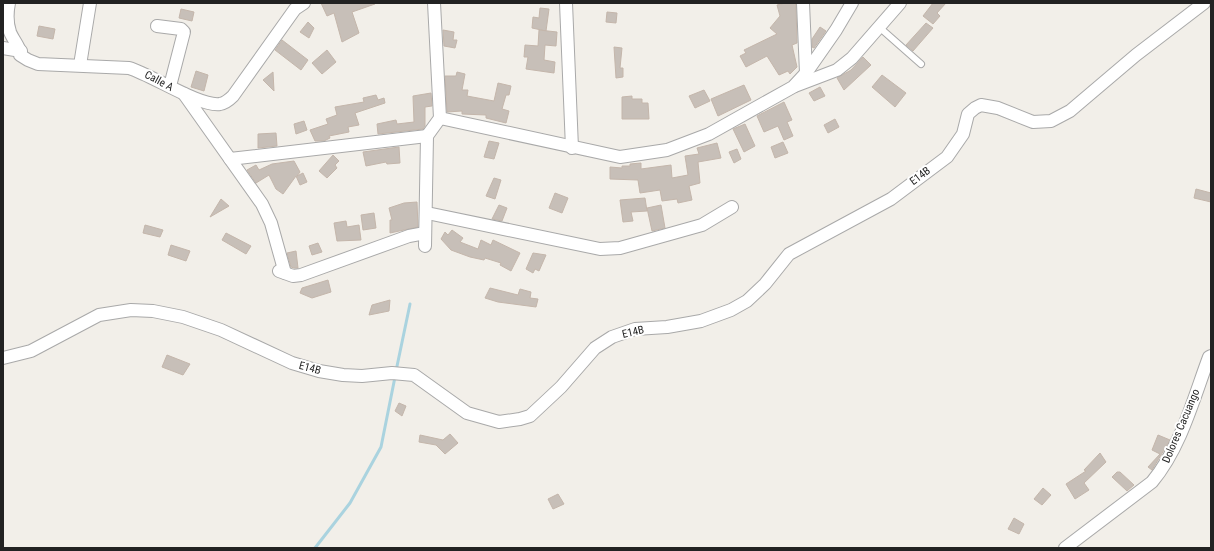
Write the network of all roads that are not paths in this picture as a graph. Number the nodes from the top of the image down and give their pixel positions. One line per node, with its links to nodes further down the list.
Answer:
1 (9, 3): 13 (street, Calle A)
2 (90, 3): 15 (street)
3 (304, 3): 19 (street, Calle A)
4 (434, 3): 20 (street)
5 (566, 3): 22 (street)
6 (803, 3): 16 (street)
7 (852, 3): 16 (street)
8 (900, 3): 11 (street)
9 (1204, 3): 29 (street, E14B)
10 (157, 26): 17 (street)
11 (879, 27): 14 (lane); 18 (street)
12 (3, 48): 13 (street)
13 (21, 52): 15 (street, Calle A)
14 (921, 64)
15 (80, 65): 17 (street, Calle A)
16 (806, 73): 18 (street)
17 (170, 86): 19 (street, Calle A)
18 (793, 87): 22 (street)
19 (184, 94): 23 (street)
20 (440, 118): 21 (street); 22 (street)
21 (427, 136): 23 (street); 25 (street)
22 (572, 148)
23 (230, 159): 26 (street)
24 (732, 207): 25 (street)
25 (427, 213): 26 (street)
26 (425, 233): 27 (street)
27 (425, 246)
28 (1211, 356): 30 (street, Dolores Cacuango)
29 (3, 358)
30 (1065, 548)

